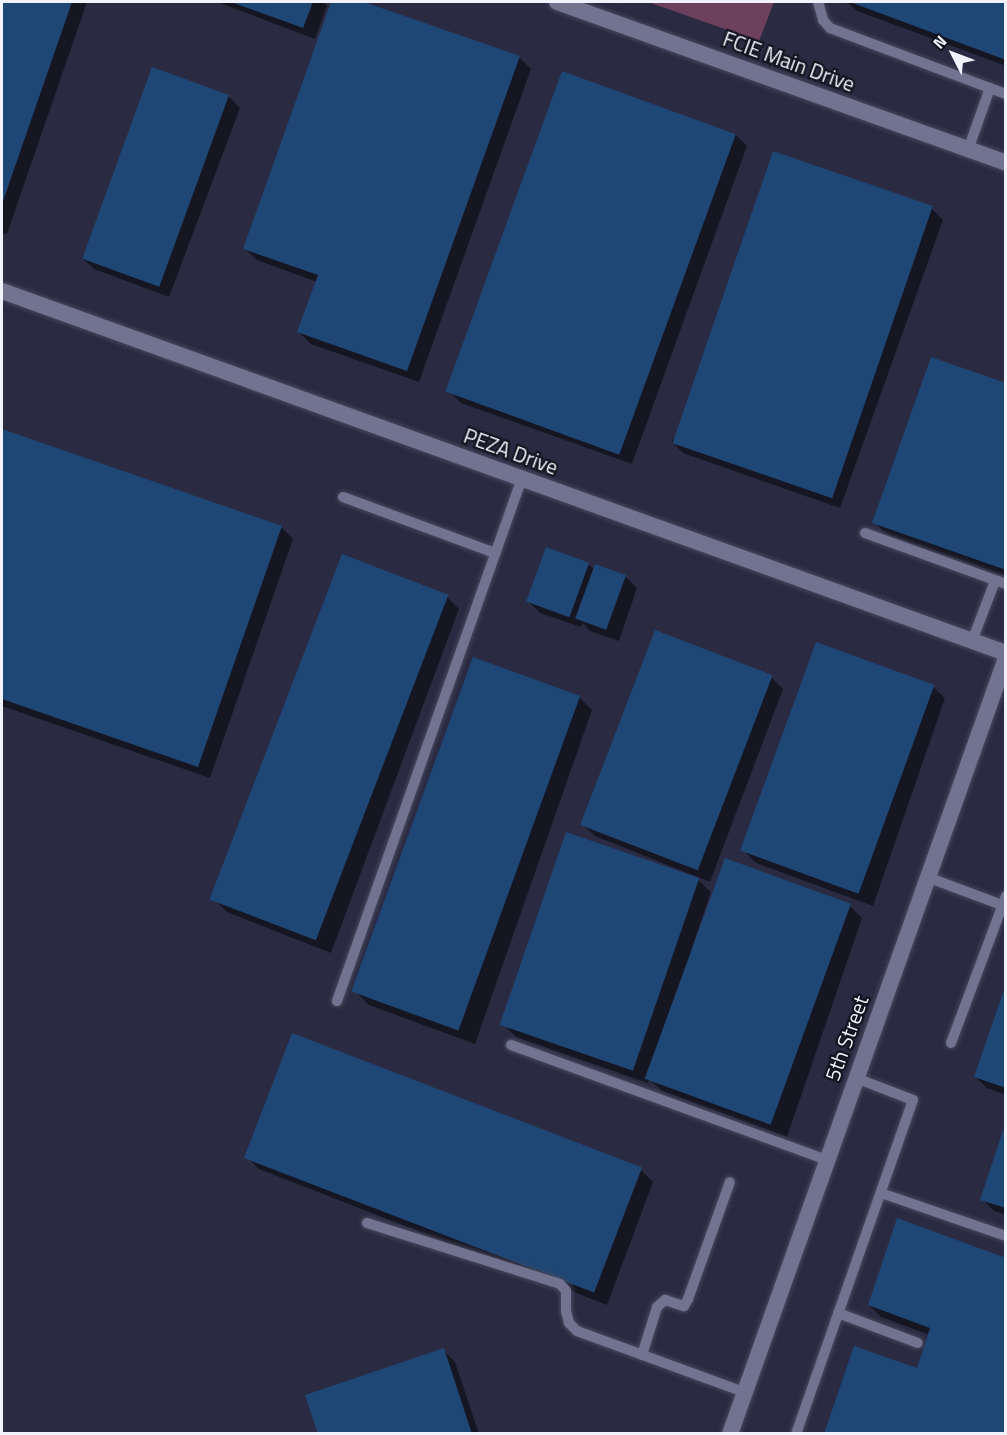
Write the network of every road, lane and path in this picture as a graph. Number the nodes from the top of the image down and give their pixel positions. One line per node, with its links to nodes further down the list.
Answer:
1 (557, 2): 5 (street, FCIE Main Drive)
2 (818, 2): 3 (lane)
3 (990, 88): 4 (lane); 5 (lane)
4 (1005, 94)
5 (968, 150): 6 (street, FCIE Main Drive)
6 (1005, 163)
7 (2, 291): 8 (street, PEZA Drive)
8 (522, 478): 11 (lane); 13 (street, PEZA Drive)
9 (343, 497): 11 (lane)
10 (865, 533): 12 (lane)
11 (495, 553): 17 (lane)
12 (1000, 583): 13 (lane)
13 (972, 641): 14 (street, PEZA Drive)
14 (1005, 656): 15 (street, 5th Street)
15 (927, 877): 16 (lane); 20 (street, 5th Street)
16 (1004, 901): 18 (lane)
17 (337, 1001)
18 (951, 1043)
19 (511, 1045): 21 (lane)
20 (856, 1078): 21 (street, 5th Street); 23 (lane)
21 (827, 1160): 29 (street, 5th Street)
22 (730, 1182): 28 (lane)
23 (881, 1192): 25 (lane); 26 (lane)
24 (367, 1223): 28 (lane)
25 (1005, 1236)
26 (838, 1313): 27 (lane); 31 (lane)
27 (918, 1343)
28 (642, 1355): 29 (lane)
29 (744, 1392): 30 (street, 5th Street)
30 (730, 1434)
31 (796, 1434)

